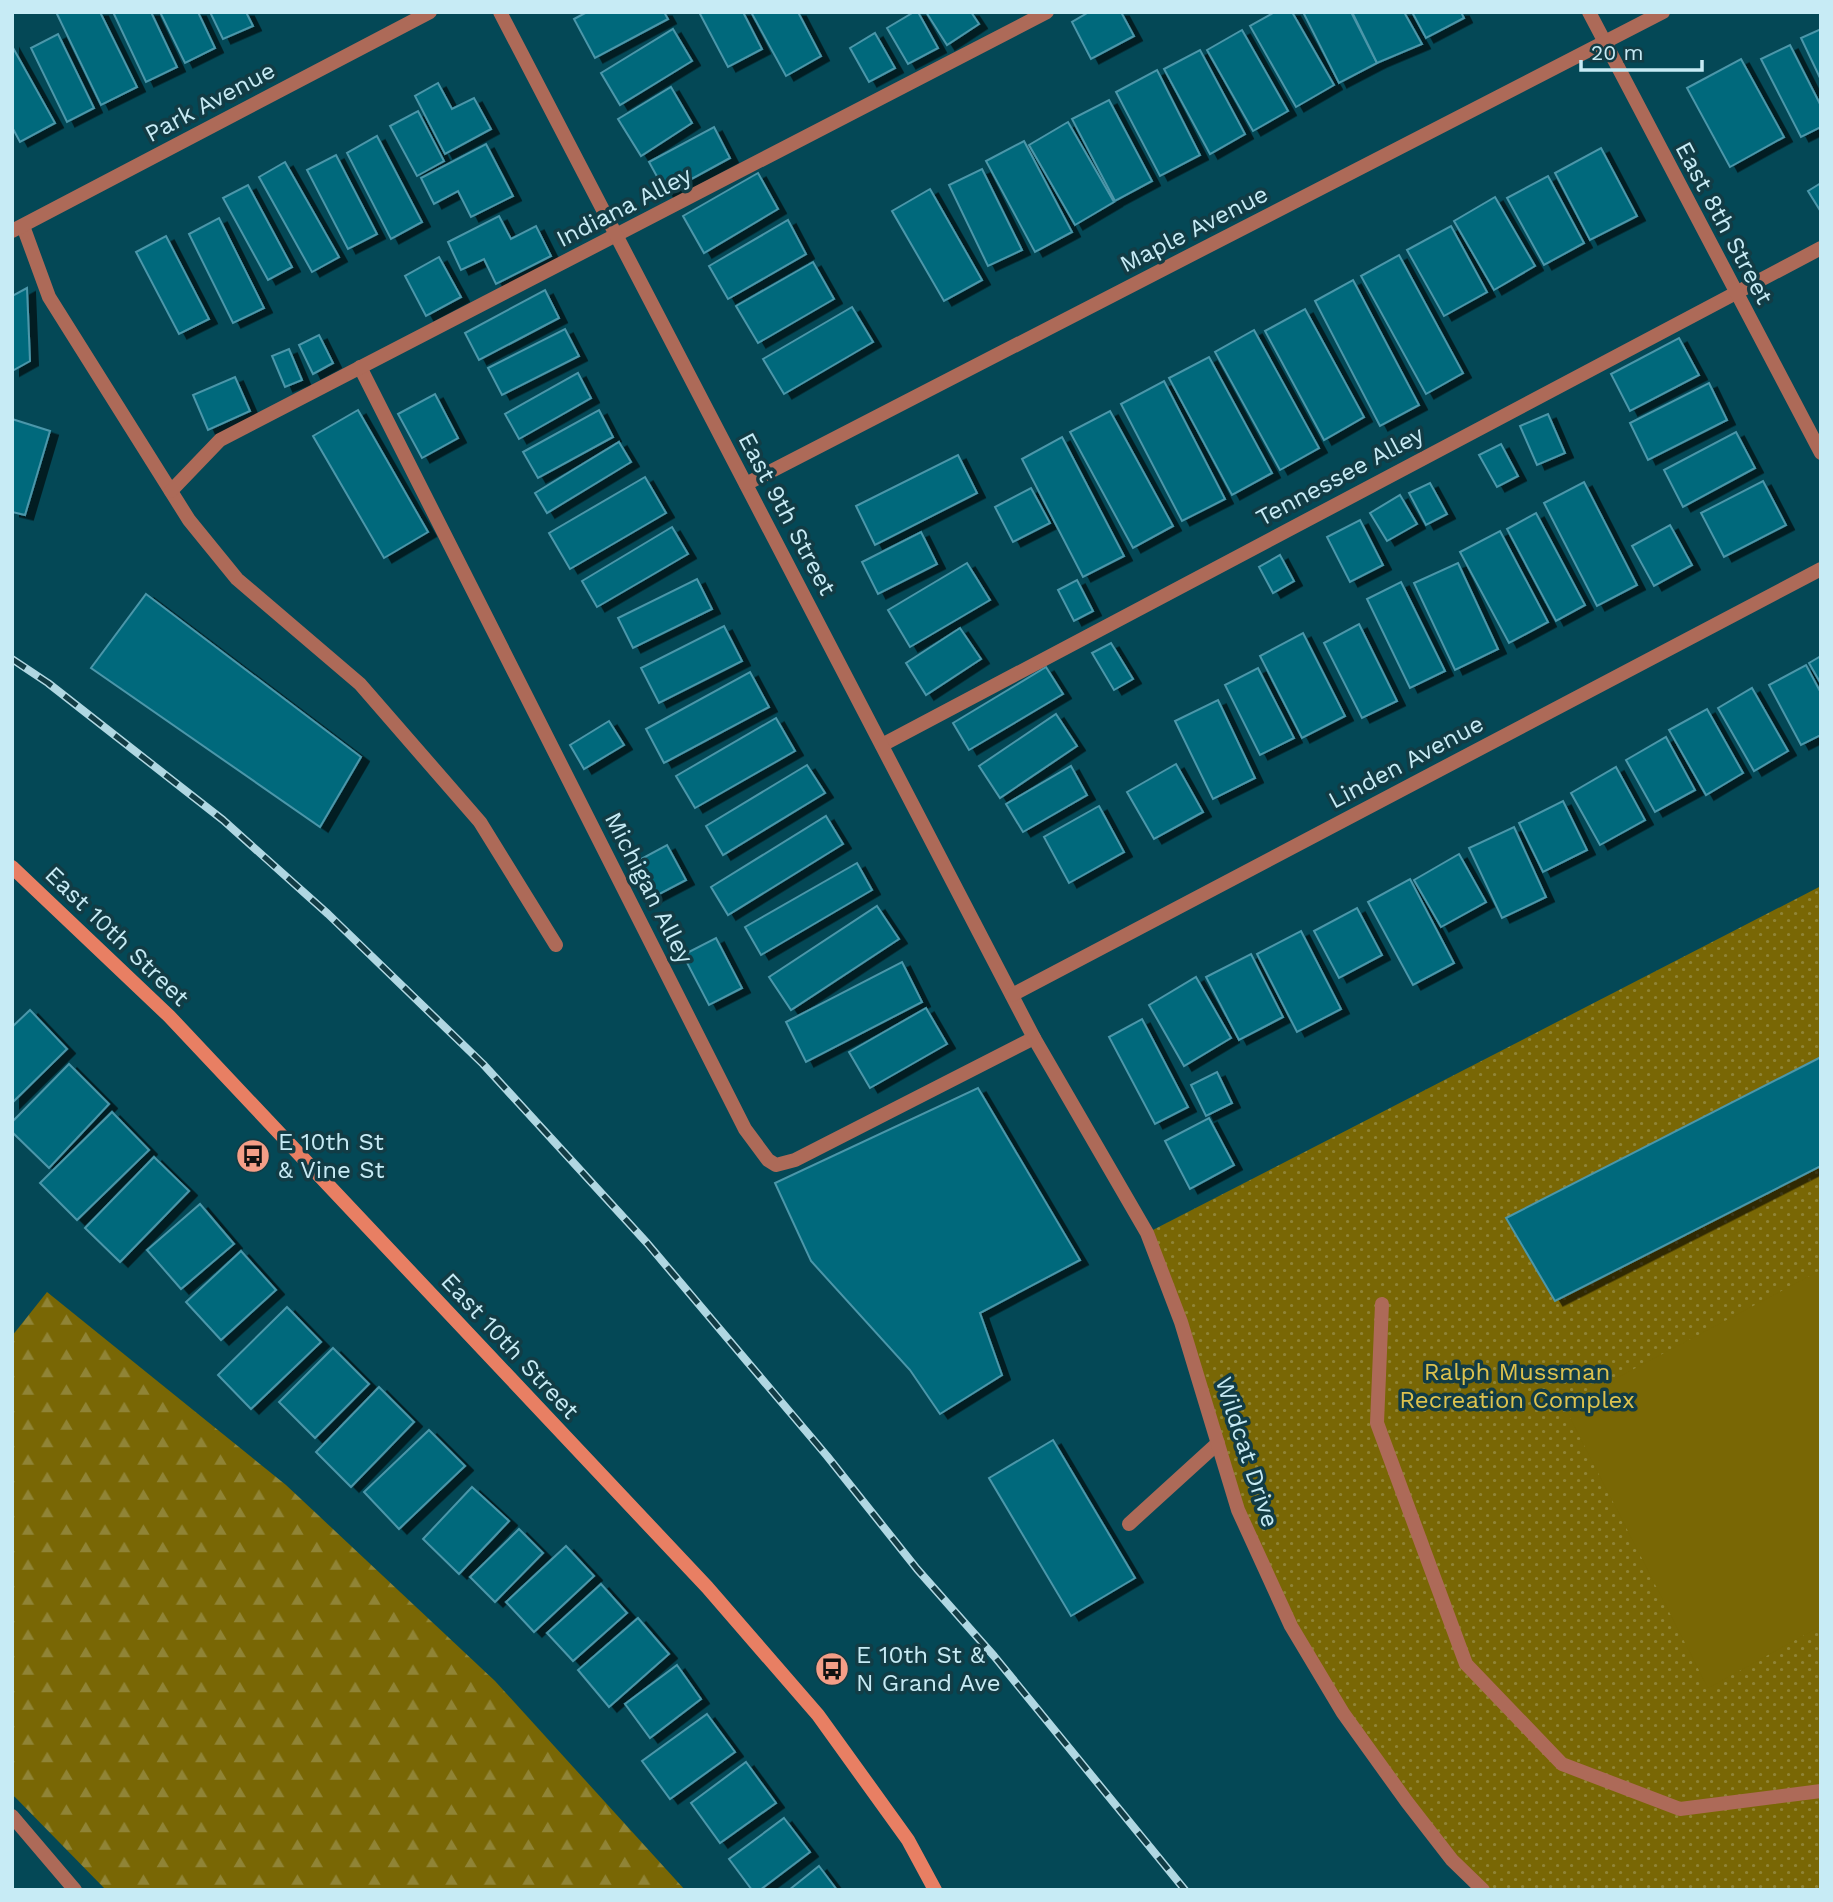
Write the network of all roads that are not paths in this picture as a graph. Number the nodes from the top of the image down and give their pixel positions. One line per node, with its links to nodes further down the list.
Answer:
1 (430, 12): 7 (street, Park Avenue)
2 (500, 12): 8 (street, East 9th Street)
3 (1047, 12): 8 (street, Indiana Alley)
4 (1589, 12): 6 (street, East 8th Street)
5 (1663, 12): 6 (street, Maple Avenue)
6 (1604, 43): 10 (street, East 8th Street); 13 (street, Maple Avenue)
7 (18, 228): 14 (street)
8 (617, 237): 11 (street, Indiana Alley); 13 (street, East 9th Street)
9 (1821, 248): 10 (street, Tennessee Alley)
10 (1735, 293): 12 (street, East 8th Street); 16 (street, Tennessee Alley)
11 (360, 367): 14 (street, Indiana Alley); 20 (street, Michigan Alley)
12 (1821, 453)
13 (746, 484): 16 (street, East 9th Street)
14 (171, 491): 18 (street)
15 (1821, 569): 19 (street, Linden Avenue)
16 (882, 745): 19 (street, East 9th Street)
17 (12, 867): 27 (main road, East 10th Street)
18 (556, 945)
19 (1012, 995): 20 (street, East 9th Street)
20 (1034, 1038): 22 (street, Wildcat Drive)
21 (1382, 1304): 24 (street)
22 (1217, 1443): 23 (street); 28 (street, Wildcat Drive)
23 (1129, 1524)
24 (1821, 1791)
25 (12, 1816): 26 (street)
26 (75, 1890)
27 (935, 1890)
28 (1483, 1890)

